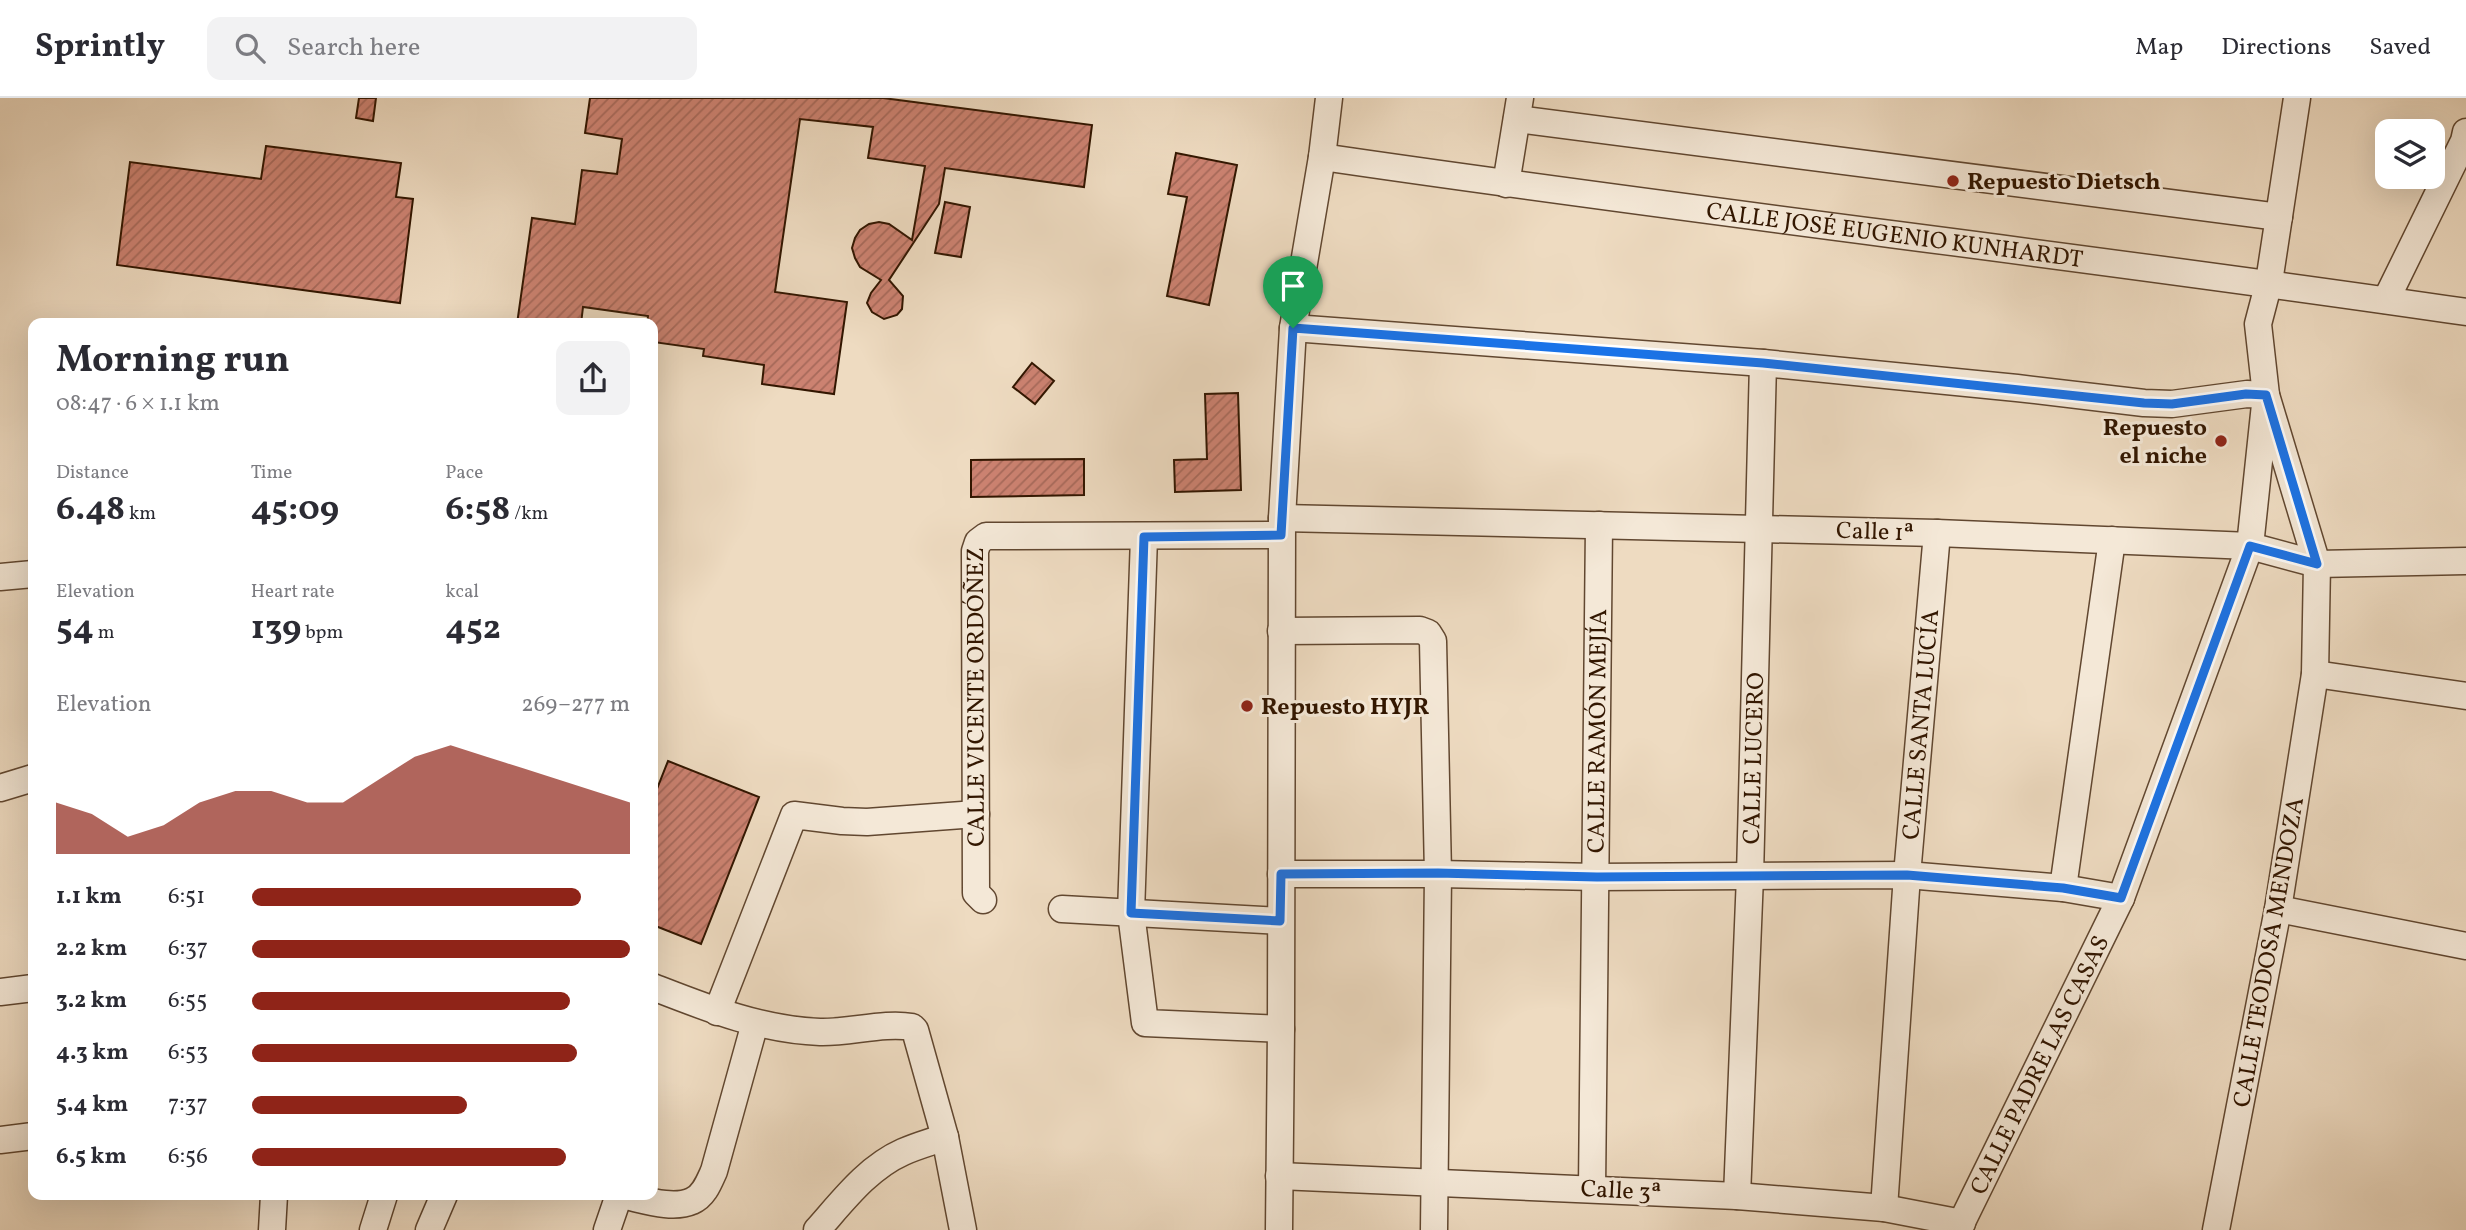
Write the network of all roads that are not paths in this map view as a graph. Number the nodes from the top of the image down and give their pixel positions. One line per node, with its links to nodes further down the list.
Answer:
1 (1329, 98): 6 (street)
2 (1349, 98): 6 (street)
3 (2297, 98): 8 (street)
4 (1519, 108): 7 (street); 8 (street)
5 (2466, 132): 10 (street)
6 (1322, 157): 7 (street, CALLE JOSÉ EUGENIO KUNHARDT); 12 (street)
7 (1506, 184): 9 (street, CALLE JOSÉ EUGENIO KUNHARDT)
8 (2278, 217): 9 (street)
9 (2269, 282): 10 (street, CALLE JOSÉ EUGENIO KUNHARDT); 14 (street)
10 (2386, 300): 11 (street, CALLE JOSÉ EUGENIO KUNHARDT)
11 (2466, 312)
12 (1293, 328): 13 (street); 16 (street)
13 (1763, 363): 14 (street); 17 (street, CALLE LUCERO)
14 (2266, 395): 21 (street, CALLE PADRE LAS CASAS); 23 (street, CALLE TEODOSA MENDOZA)
15 (1599, 525): 16 (street, Calle 1ª); 17 (street, Calle 1ª); 36 (street, CALLE RAMÓN MEJÍA)
16 (1281, 526): 19 (street, CALLE VICENTE ORDÓÑEZ); 26 (street)
17 (1758, 528): 18 (street, Calle 1ª); 35 (street, CALLE LUCERO)
18 (1937, 533): 20 (street, Calle 1ª); 34 (street, CALLE SANTA LUCÍA)
19 (1144, 537): 31 (street, CALLE VICENTE ORDÓÑEZ); 42 (street)
20 (2112, 540): 21 (street, Calle 1ª); 37 (street)
21 (2250, 546): 23 (street, Calle 1ª); 38 (street, CALLE PADRE LAS CASAS)
22 (2466, 561): 23 (street, Calle 1ª)
23 (2317, 564): 27 (street, CALLE TEODOSA MENDOZA)
24 (28, 574): 25 (street)
25 (0, 576)
26 (1281, 631): 32 (street); 33 (street)
27 (2315, 674): 28 (street); 41 (street, CALLE TEODOSA MENDOZA)
28 (2466, 696)
29 (28, 780): 30 (street)
30 (0, 788)
31 (976, 814): 39 (street, CALLE VICENTE ORDÓÑEZ); 48 (street)
32 (1438, 873): 33 (street); 36 (street); 55 (street)
33 (1281, 874): 43 (street)
34 (1907, 875): 35 (street); 37 (street); 63 (street, CALLE SANTA LUCÍA)
35 (1750, 876): 36 (street); 57 (street, CALLE LUCERO)
36 (1597, 877): 56 (street, CALLE RAMÓN MEJÍA)
37 (2063, 888): 38 (street)
38 (2121, 898): 64 (street, CALLE PADRE LAS CASAS)
39 (983, 900)
40 (1062, 909): 42 (street)
41 (2278, 909): 44 (street); 73 (street, CALLE TEODOSA MENDOZA)
42 (1131, 913): 43 (street); 50 (street)
43 (1280, 921): 50 (street)
44 (2466, 946)
45 (28, 989): 47 (street)
46 (658, 989): 48 (street)
47 (0, 992)
48 (717, 1012): 49 (street)
49 (755, 1023): 52 (street); 62 (street)
50 (1281, 1029): 54 (street)
51 (28, 1137): 53 (street)
52 (945, 1138): 69 (street); 70 (street)
53 (0, 1140)
54 (1279, 1176): 55 (street, Calle 3ª); 71 (street)
55 (1436, 1182): 56 (street, Calle 3ª); 72 (street)
56 (1592, 1189): 57 (street, Calle 3ª)
57 (1737, 1196): 63 (street, Calle 3ª)
58 (274, 1200): 65 (street)
59 (382, 1200): 66 (street)
60 (442, 1200): 67 (street)
61 (618, 1200): 68 (street)
62 (649, 1200)
63 (1884, 1208): 64 (street, Calle 3ª)
64 (1960, 1226)
65 (272, 1230)
66 (373, 1230)
67 (429, 1230)
68 (607, 1230)
69 (817, 1230)
70 (963, 1230)
71 (1279, 1230)
72 (1434, 1230)
73 (2217, 1230)

